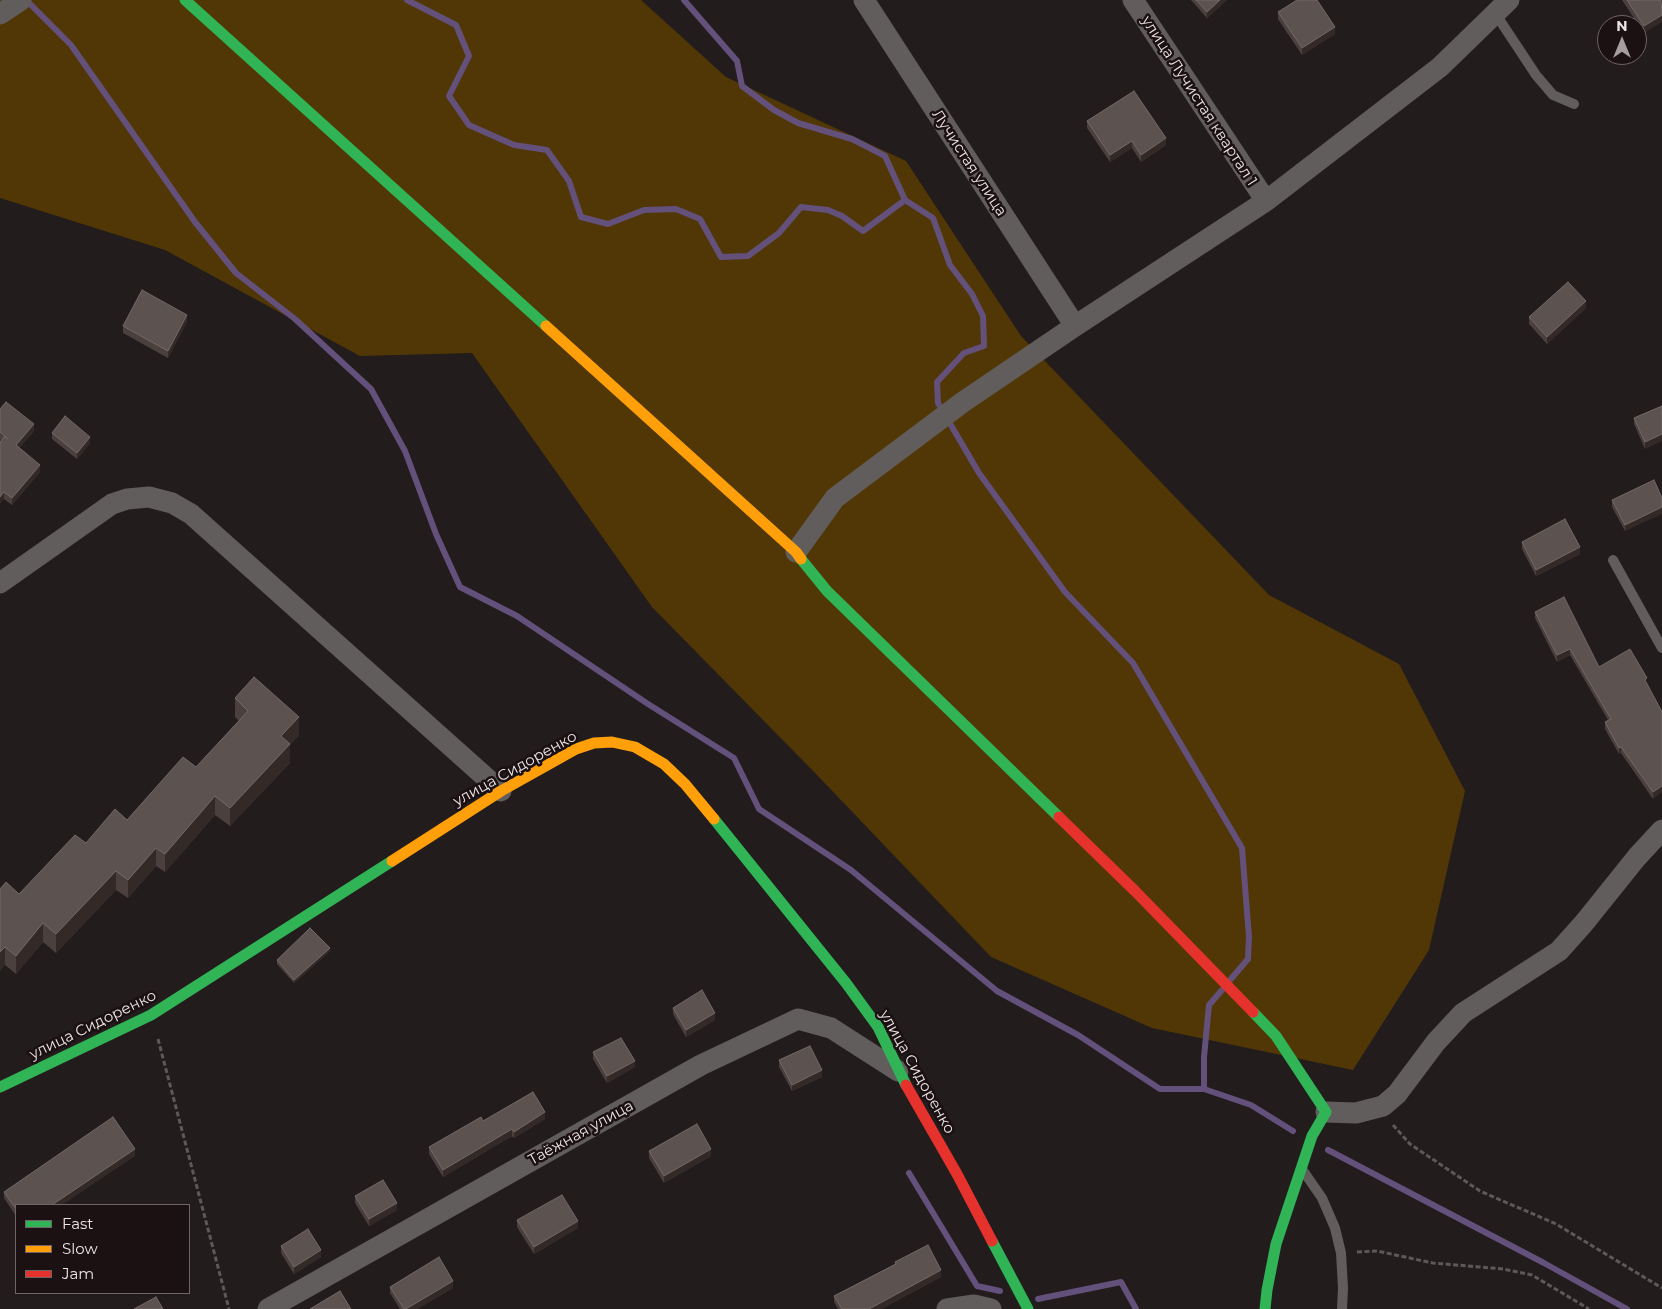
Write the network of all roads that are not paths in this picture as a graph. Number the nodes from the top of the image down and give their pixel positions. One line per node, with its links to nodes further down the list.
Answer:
1 (185, 0): 8 (street)
2 (864, 0): 7 (street, Лучистая улица)
3 (1133, 0): 6 (street, улица Лучистая квартал 1)
4 (1504, 4): 5 (lane); 6 (street)
5 (1574, 104)
6 (1266, 201): 7 (street)
7 (1075, 326): 8 (street)
8 (796, 552): 16 (street)
9 (1613, 560): 11 (lane)
10 (0, 583): 12 (street)
11 (1662, 648)
12 (501, 790): 14 (street, улица Сидоренко); 15 (street, улица Сидоренко)
13 (1662, 830): 16 (street)
14 (898, 1071): 18 (street, Таёжная улица); 21 (street, улица Сидоренко)
15 (0, 1087)
16 (1326, 1112): 17 (street)
17 (1302, 1169): 22 (street); 23 (lane)
18 (268, 1309)
19 (947, 1309): 20 (street)
20 (992, 1309)
21 (1028, 1309)
22 (1265, 1309)
23 (1342, 1309)

